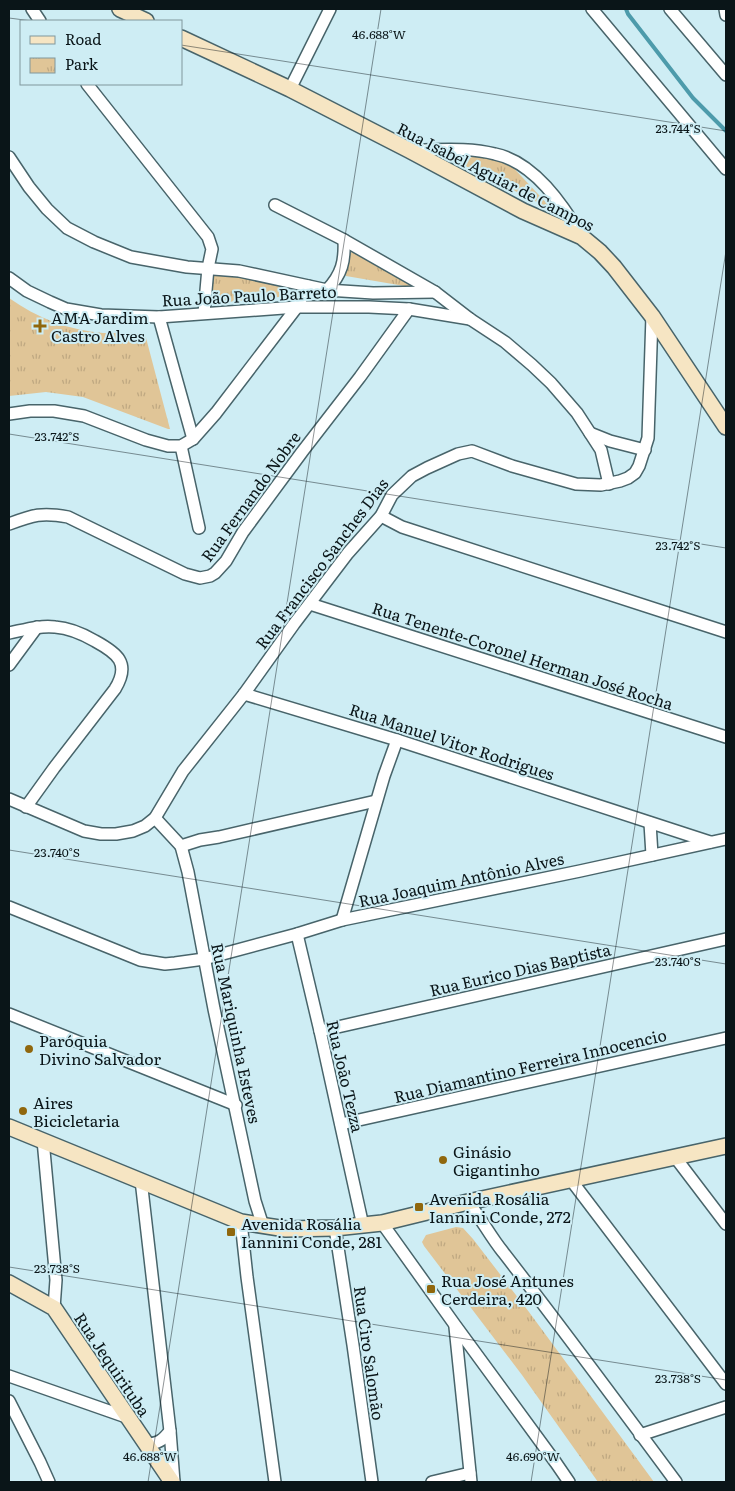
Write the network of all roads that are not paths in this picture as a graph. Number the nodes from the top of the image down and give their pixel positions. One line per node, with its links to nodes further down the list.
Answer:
1 (32, 9): 8 (street)
2 (120, 9): 9 (street)
3 (330, 9): 13 (street)
4 (592, 9): 16 (street)
5 (670, 9): 11 (street)
6 (725, 9): 7 (street)
7 (726, 15)
8 (39, 20)
9 (144, 20)
10 (182, 38): 13 (street, Rua Isabel Aguiar de Campos)
11 (726, 74)
12 (88, 85): 20 (street)
13 (290, 89): 14 (street, Rua Isabel Aguiar de Campos)
14 (410, 150): 18 (street, Rua Isabel Aguiar de Campos); 18 (street)
15 (9, 157): 20 (street, Rua João Paulo Barreto)
16 (726, 169)
17 (275, 205): 19 (street)
18 (582, 236): 28 (street, Rua Isabel Aguiar de Campos)
19 (344, 240): 23 (street); 24 (street)
20 (208, 268): 22 (street, Rua João Paulo Barreto); 27 (street)
21 (9, 278): 29 (street, Rua João Paulo Barreto)
22 (308, 286): 23 (street, Rua João Paulo Barreto); 25 (street)
23 (327, 290): 24 (street, Rua João Paulo Barreto)
24 (435, 292): 30 (street)
25 (297, 307): 26 (street, Rua João Paulo Barreto); 27 (street, Rua João Paulo Barreto); 34 (street)
26 (409, 309): 30 (street, Rua João Paulo Barreto); 39 (street, Rua Fernando Nobre)
27 (204, 313): 29 (street, Rua João Paulo Barreto)
28 (652, 316): 32 (street, Rua Isabel Aguiar de Campos); 36 (street, Rua Francisco Sanches Dias)
29 (159, 317): 34 (street)
30 (470, 319): 33 (street)
31 (9, 414): 35 (street)
32 (726, 427)
33 (590, 433): 36 (street); 37 (street)
34 (193, 439): 35 (street)
35 (180, 446): 40 (street)
36 (646, 450): 37 (street, Rua Francisco Sanches Dias)
37 (609, 484): 38 (street, Rua Francisco Sanches Dias)
38 (381, 516): 41 (street, Rua Francisco Sanches Dias); 43 (street)
39 (9, 524)
40 (199, 528)
41 (310, 604): 46 (street, Rua Francisco Sanches Dias); 47 (street, Rua Tenente-Coronel Herman José Rocha)
42 (37, 627): 44 (street); 45 (street); 51 (street)
43 (726, 632)
44 (9, 633)
45 (9, 665)
46 (244, 694): 48 (street, Rua Manuel Vitor Rodrigues); 52 (street, Rua Francisco Sanches Dias)
47 (726, 737)
48 (397, 740): 50 (street); 53 (street, Rua Manuel Vitor Rodrigues)
49 (9, 799): 51 (street, Rua Francisco Sanches Dias)
50 (376, 802): 56 (street); 59 (street)
51 (26, 807): 52 (street, Rua Francisco Sanches Dias)
52 (155, 818): 56 (street)
53 (650, 823): 55 (street, Rua Manuel Vitor Rodrigues); 57 (street)
54 (726, 839): 55 (street, Rua Joaquim Antônio Alves)
55 (710, 842): 57 (street, Rua Joaquim Antônio Alves)
56 (181, 846): 62 (street, Rua Mariquinha Esteves)
57 (652, 855): 59 (street, Rua Joaquim Antônio Alves)
58 (9, 907): 62 (street, Rua Joaquim Antônio Alves)
59 (342, 920): 60 (street, Rua Joaquim Antônio Alves)
60 (297, 934): 62 (street, Rua Joaquim Antônio Alves); 64 (street, Rua João Tezza)
61 (726, 939): 64 (street, Rua Eurico Dias Baptista)
62 (204, 958): 66 (street, Rua Mariquinha Esteves)
63 (9, 1014): 66 (street)
64 (320, 1031): 67 (street, Rua João Tezza)
65 (726, 1038): 67 (street, Rua Diamantino Ferreira Innocencio)
66 (236, 1105): 78 (street, Rua Mariquinha Esteves)
67 (341, 1124): 79 (street, Rua João Tezza)
68 (9, 1127): 69 (street)
69 (43, 1140): 72 (street); 82 (street)
70 (726, 1146): 71 (street)
71 (675, 1157): 73 (street); 77 (street)
72 (140, 1180): 75 (street); 89 (street)
73 (571, 1180): 74 (street); 85 (street)
74 (468, 1202): 76 (street); 90 (street)
75 (241, 1222): 78 (street); 95 (street)
76 (382, 1223): 79 (street); 83 (street)
77 (726, 1224)
78 (263, 1226): 80 (street)
79 (363, 1226): 80 (street)
80 (335, 1228): 96 (street, Rua Ciro Salomão)
81 (9, 1283): 82 (street, Rua Jequirituba)
82 (54, 1308): 88 (street, Rua Jequirituba)
83 (455, 1325): 92 (street); 98 (street)
84 (9, 1376): 88 (street)
85 (726, 1384)
86 (9, 1401): 93 (street)
87 (726, 1407): 90 (street)
88 (129, 1418): 91 (street, Rua Jequirituba)
89 (170, 1430): 91 (street); 94 (street)
90 (640, 1435): 99 (street)
91 (146, 1444): 94 (street, Rua Jequirituba)
92 (470, 1478): 97 (street)
93 (49, 1482)
94 (173, 1482)
95 (275, 1482)
96 (372, 1482)
97 (432, 1482)
98 (569, 1482)
99 (676, 1482)

